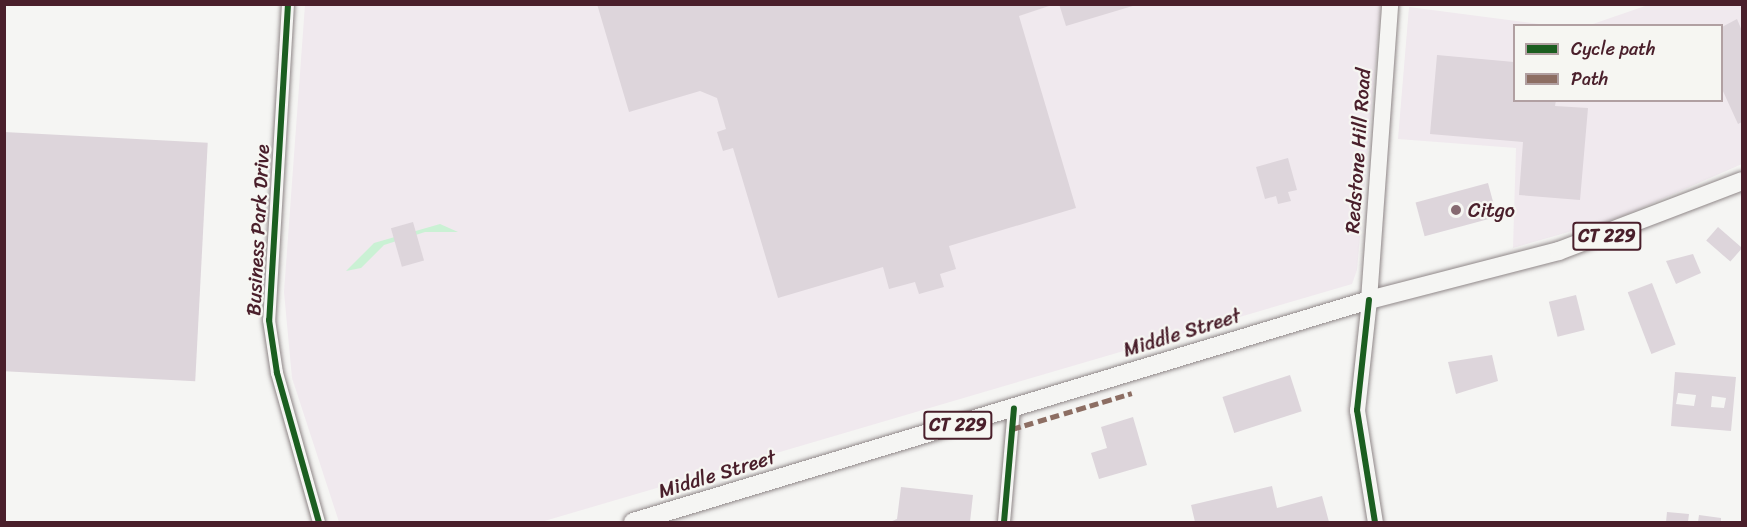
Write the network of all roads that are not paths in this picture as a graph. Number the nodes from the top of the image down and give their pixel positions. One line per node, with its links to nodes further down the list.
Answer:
1 (288, 4): 6 (street, Business Park Drive)
2 (1390, 4): 4 (main road, Redstone Hill Road)
3 (1743, 181): 4 (main road, Middle Street / CT 229)
4 (1369, 300): 5 (main road, Middle Street / CT 229); 9 (street)
5 (1014, 408): 7 (main road, Middle Street / CT 229); 8 (street)
6 (319, 522)
7 (633, 522)
8 (1004, 522)
9 (1375, 522)

